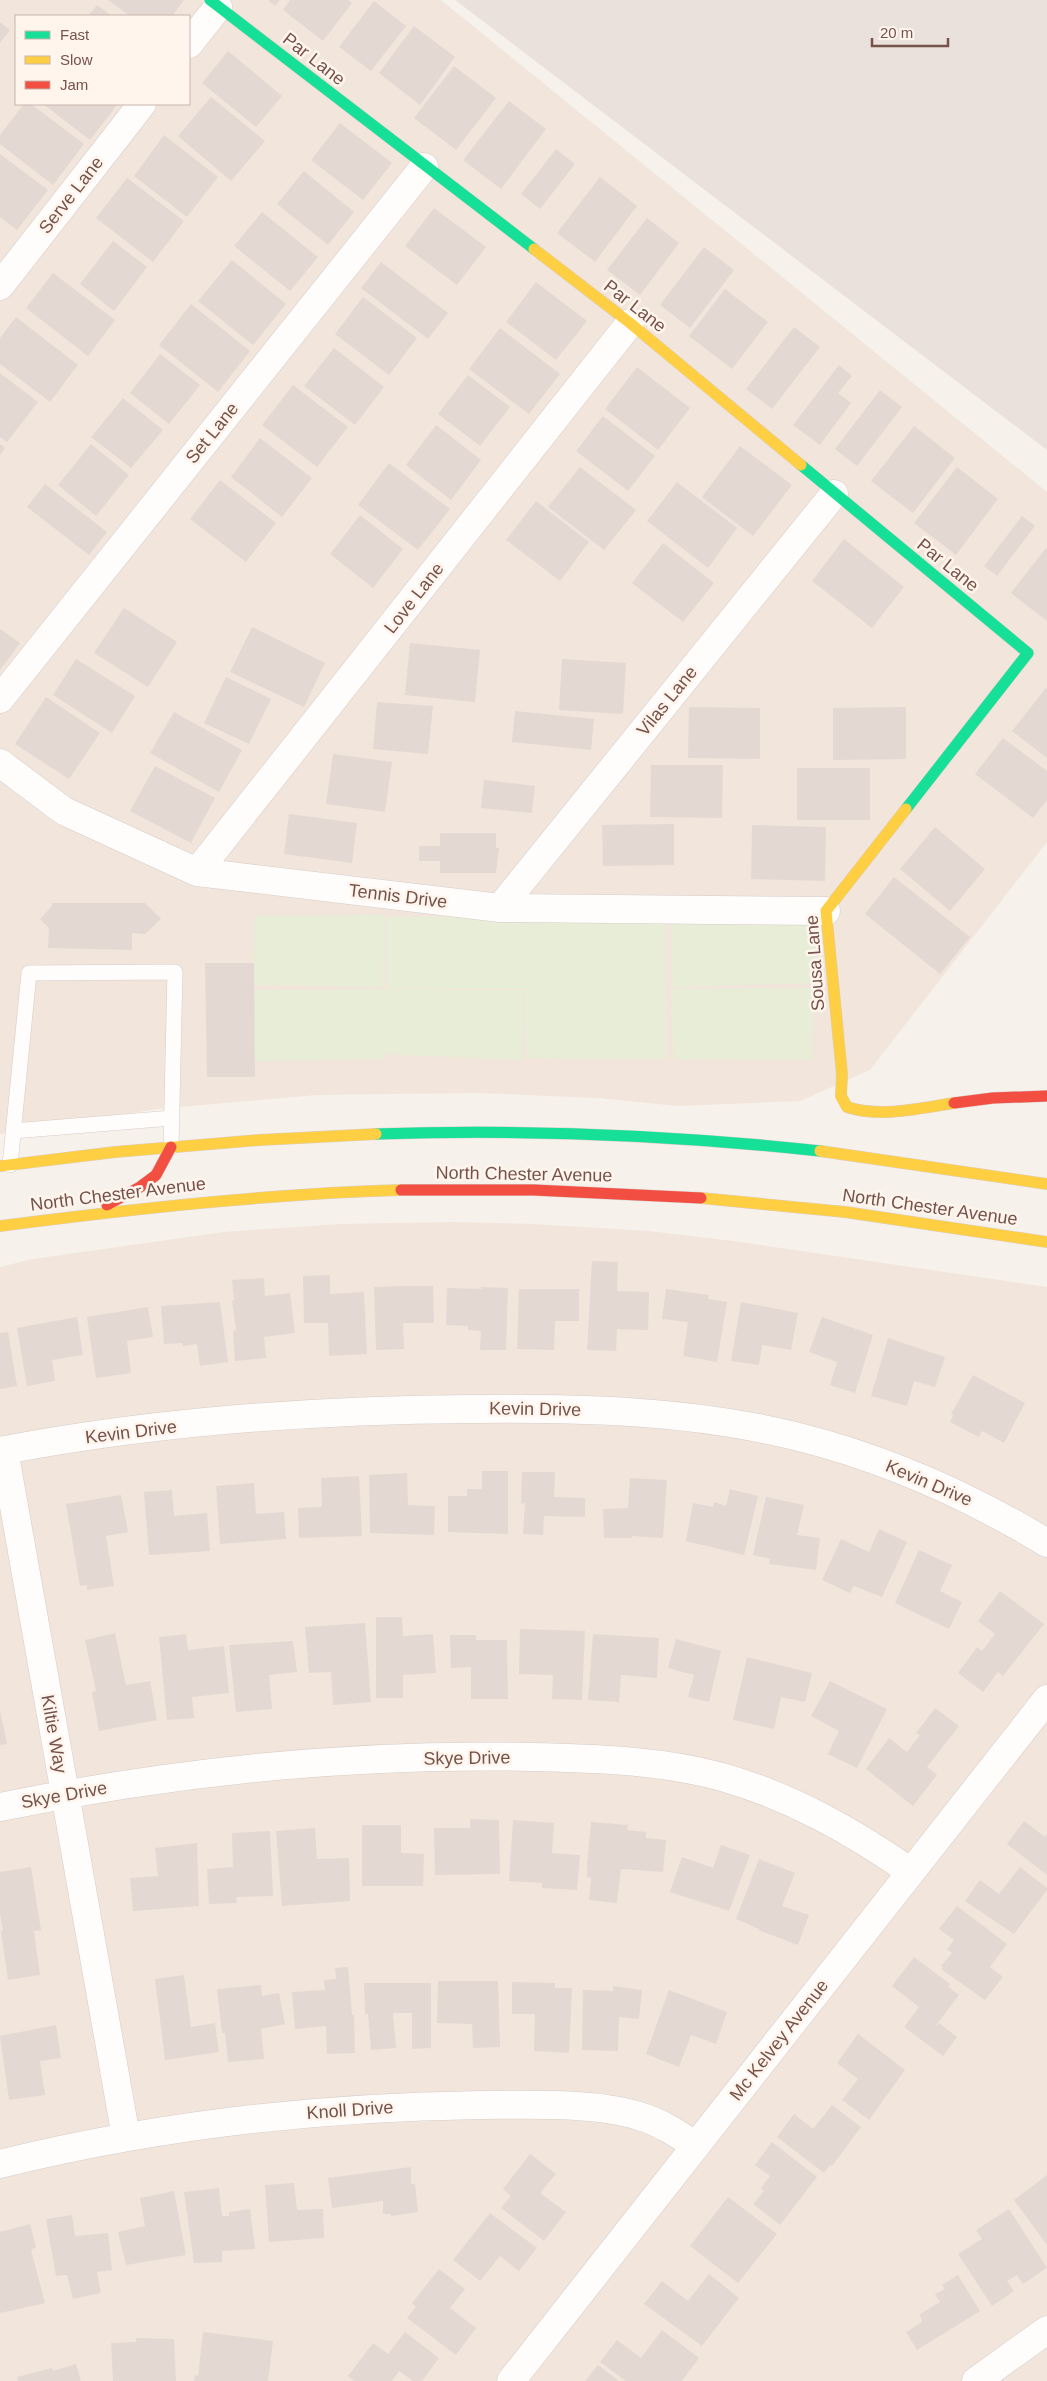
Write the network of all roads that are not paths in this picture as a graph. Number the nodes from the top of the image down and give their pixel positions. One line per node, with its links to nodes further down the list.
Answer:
1 (214, 3): 2 (street); 4 (main road, Par Lane)
2 (190, 42)
3 (141, 105): 5 (street, Serve Lane)
4 (424, 167): 6 (main road, Par Lane); 9 (street, Set Lane)
5 (0, 286)
6 (630, 323): 7 (main road, Par Lane); 11 (street, Love Lane)
7 (834, 494): 8 (main road, Par Lane); 12 (street, Vilas Lane)
8 (1028, 653): 13 (main road, Sousa Lane)
9 (0, 700)
10 (0, 763): 11 (street, Tennis Drive)
11 (197, 872): 12 (street, Tennis Drive)
12 (500, 908): 13 (street, Tennis Drive)
13 (826, 911): 14 (main road, Sousa Lane)
14 (1047, 1096)
15 (172, 1118): 16 (lane); 16 (lane); 17 (lane)
16 (14, 1131): 18 (lane)
17 (171, 1147): 18 (main road); 19 (main road); 20 (main road)
18 (5, 1166)
19 (1047, 1184)
20 (90, 1214): 21 (main road, North Chester Avenue); 22 (main road, North Chester Avenue)
21 (0, 1226)
22 (1047, 1242)
23 (2, 1450): 24 (street, Kevin Drive); 26 (street, Kiltie Way)
24 (1047, 1543)
25 (1047, 1699): 28 (street, Mc Kelvey Avenue)
26 (65, 1793): 27 (street, Skye Drive); 28 (street, Skye Drive); 29 (street, Kiltie Way)
27 (0, 1807)
28 (911, 1872): 30 (street, Mc Kelvey Avenue)
29 (126, 2137): 30 (street, Knoll Drive); 31 (street, Knoll Drive)
30 (696, 2146): 33 (street, Mc Kelvey Avenue)
31 (0, 2164)
32 (1047, 2330): 34 (street)
33 (510, 2381)
34 (976, 2381)

